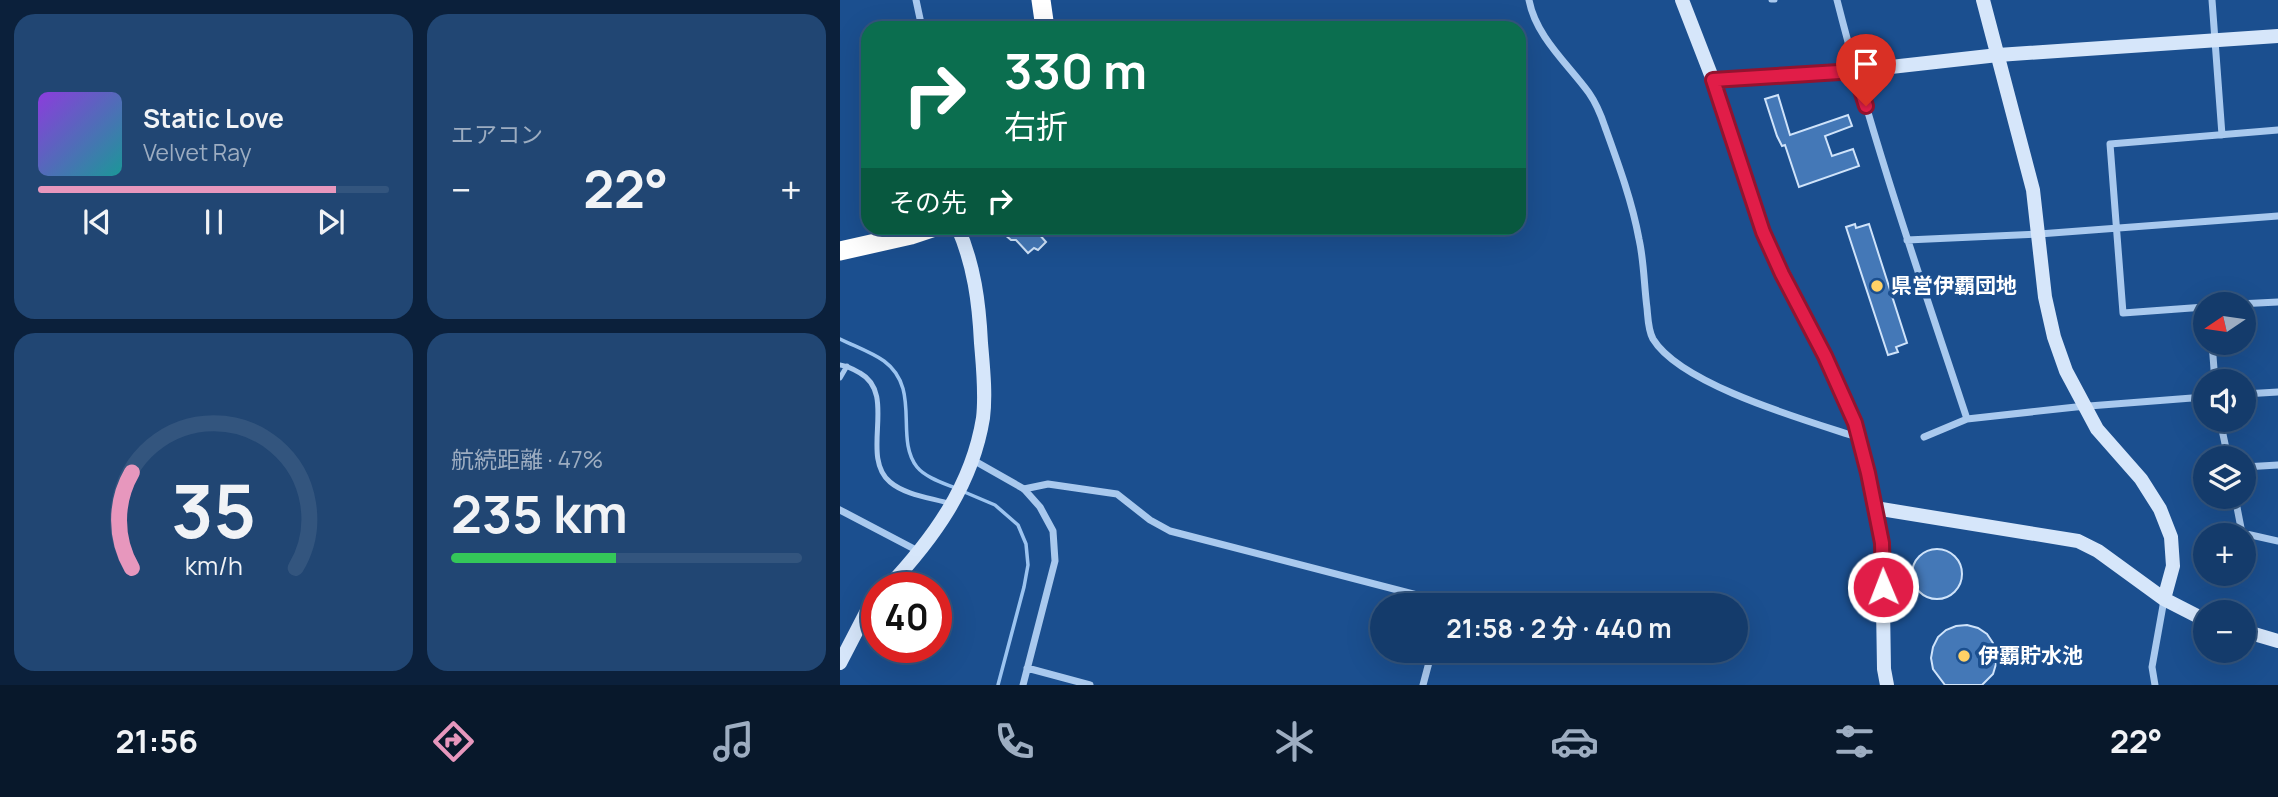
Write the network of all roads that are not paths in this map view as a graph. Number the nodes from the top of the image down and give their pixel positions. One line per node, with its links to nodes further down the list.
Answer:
1 (916, 0): 8 (street)
2 (1041, 0): 9 (highway)
3 (1529, 0): 34 (street)
4 (1682, 0): 14 (street)
5 (1837, 0): 13 (street)
6 (1983, 0): 12 (street)
7 (2212, 0): 11 (street)
8 (920, 21)
9 (1044, 21)
10 (2278, 36): 11 (street)
11 (2214, 40): 12 (street); 16 (street)
12 (1998, 55): 13 (street); 19 (street)
13 (1855, 71): 14 (street); 22 (street)
14 (1713, 80): 34 (street)
15 (2278, 130): 16 (street)
16 (2222, 135): 18 (street)
17 (2278, 216): 18 (street)
18 (2116, 228): 19 (street); 26 (street)
19 (2039, 234): 22 (street); 32 (street)
20 (911, 235): 23 (highway)
21 (961, 235): 36 (street)
22 (1907, 240): 33 (street)
23 (840, 251)
24 (2278, 302): 25 (street)
25 (2256, 303)
26 (2193, 308)
27 (843, 365): 28 (lane); 40 (lane)
28 (840, 378)
29 (2278, 392): 30 (street)
30 (2256, 393)
31 (2193, 398): 32 (street)
32 (2084, 406): 33 (street); 48 (street)
33 (1967, 419): 35 (street)
34 (1858, 437): 41 (street)
35 (1924, 437)
36 (973, 460): 39 (street); 40 (street)
37 (2278, 465): 38 (street)
38 (2256, 466)
39 (1024, 489): 47 (street); 55 (street)
40 (953, 503): 45 (street)
41 (1875, 508): 48 (street); 59 (street)
42 (2237, 509): 44 (street)
43 (840, 510): 45 (street)
44 (2278, 541)
45 (920, 553): 46 (street)
46 (902, 572)
47 (1409, 593)
48 (2164, 599): 49 (street); 60 (street)
49 (2193, 614)
50 (861, 622): 53 (street)
51 (2256, 635): 52 (street)
52 (2278, 641)
53 (840, 663)
54 (1429, 663): 58 (street)
55 (1027, 668): 56 (street); 57 (street)
56 (1023, 685)
57 (1090, 685)
58 (1423, 685)
59 (1887, 685)
60 (2155, 685)

